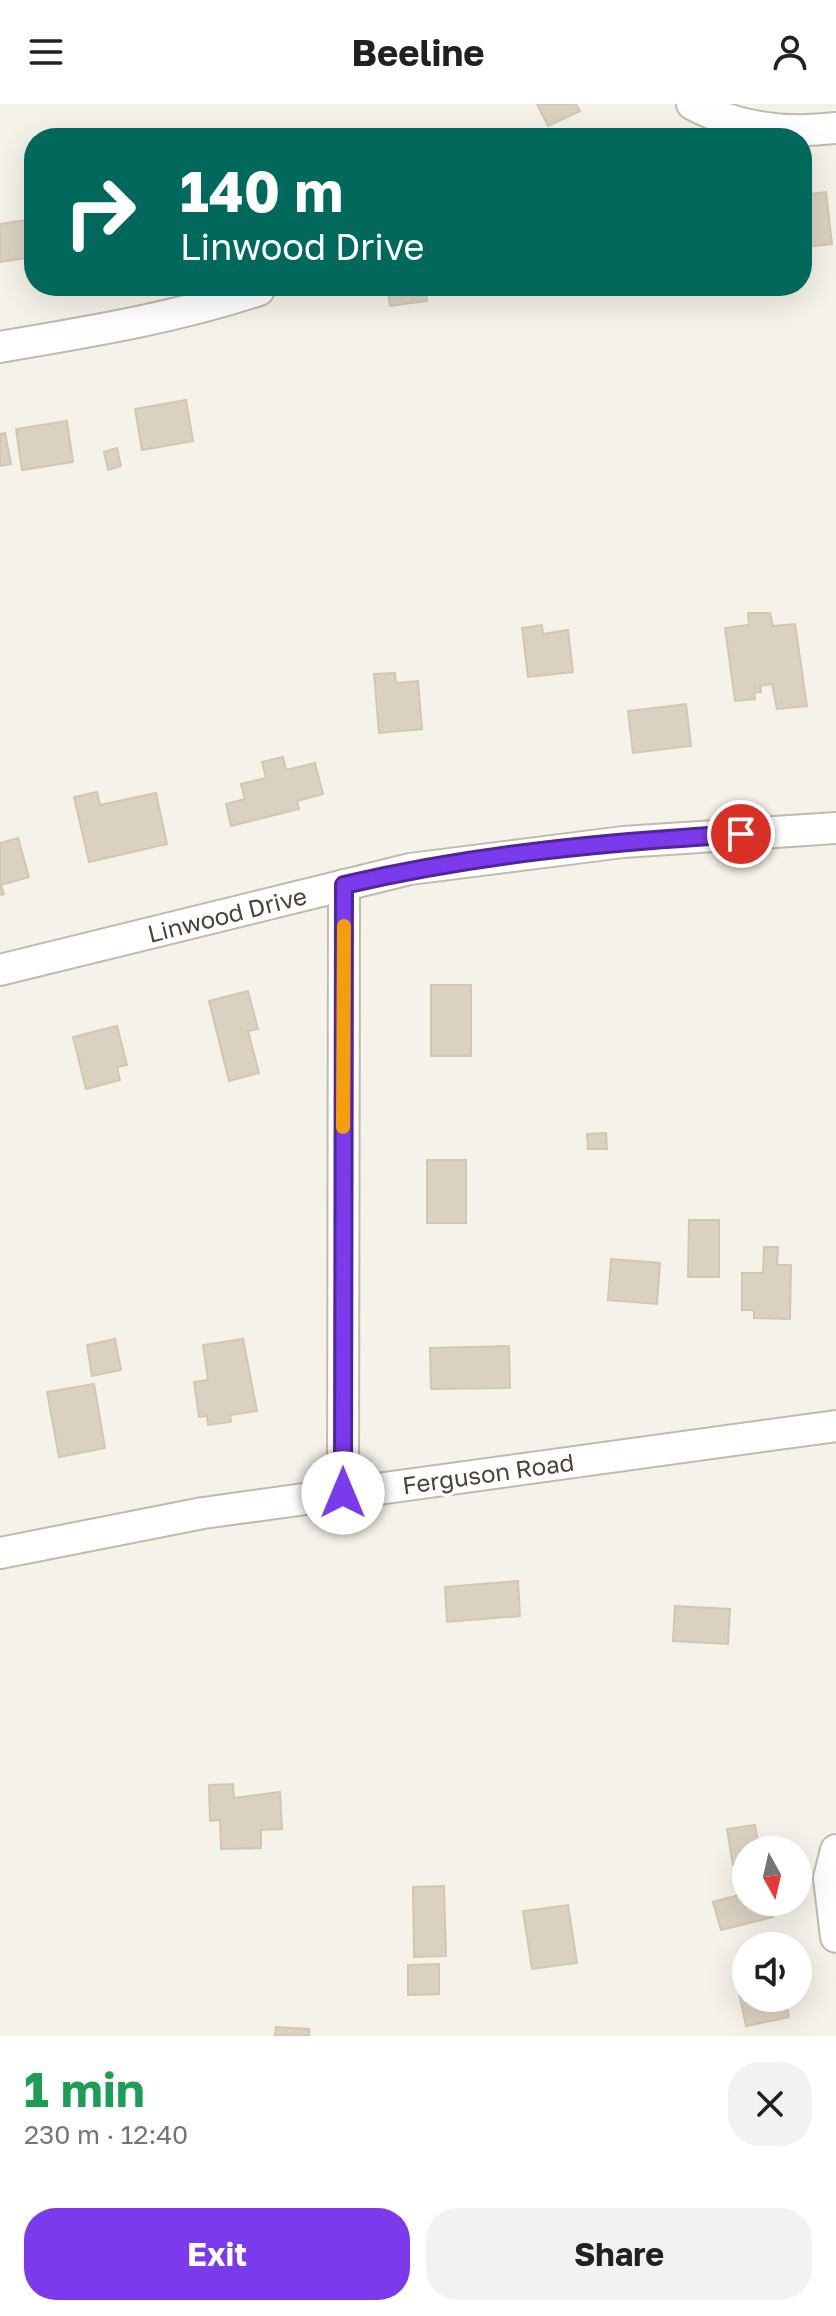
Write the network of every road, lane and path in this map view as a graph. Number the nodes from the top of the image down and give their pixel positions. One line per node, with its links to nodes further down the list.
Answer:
1 (692, 104): 2 (street)
2 (764, 128)
3 (836, 128): 4 (street)
4 (812, 129)
5 (241, 296): 6 (street)
6 (0, 347)
7 (836, 828): 8 (street, Linwood Drive)
8 (344, 885): 9 (street, Linwood Drive); 11 (street)
9 (0, 970)
10 (836, 1426): 11 (street, Ferguson Road)
11 (343, 1493): 12 (street, Ferguson Road)
12 (0, 1553)
13 (836, 1850): 14 (street)
14 (836, 1937)

